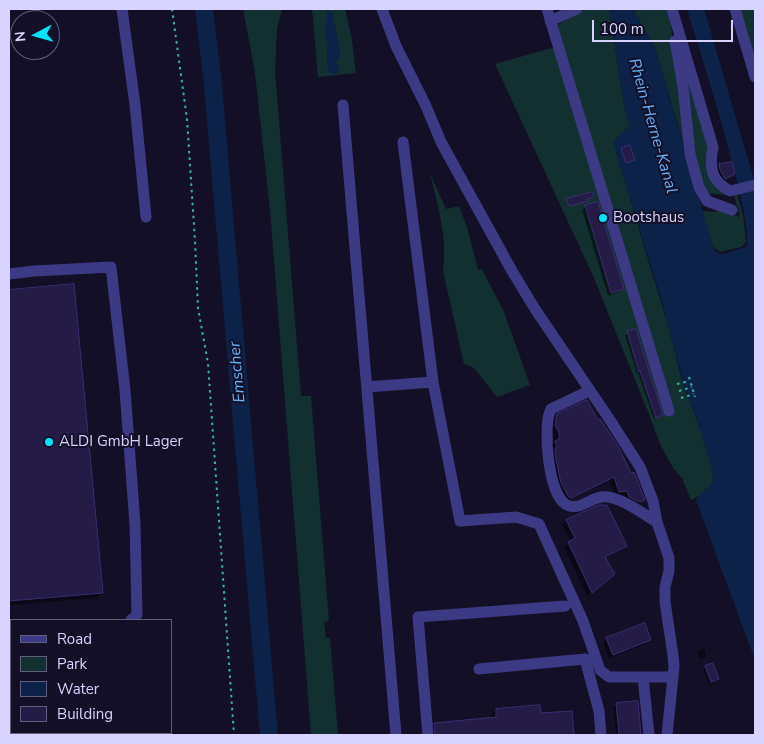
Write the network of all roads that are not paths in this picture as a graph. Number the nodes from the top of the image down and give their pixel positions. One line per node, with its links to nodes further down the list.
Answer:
1 (122, 9): 14 (street)
2 (382, 9): 18 (street)
3 (547, 9): 7 (street)
4 (577, 9): 7 (street)
5 (672, 9): 8 (street)
6 (735, 9): 9 (street)
7 (550, 21): 19 (street)
8 (677, 25): 12 (street); 13 (street)
9 (755, 77)
10 (343, 106): 17 (street)
11 (403, 142): 16 (street)
12 (755, 184)
13 (732, 210)
14 (146, 218)
15 (9, 274): 22 (street)
16 (434, 382): 17 (street); 24 (street)
17 (367, 387): 26 (street)
18 (590, 391): 20 (street); 20 (street)
19 (668, 411)
20 (657, 522): 25 (street)
21 (565, 606): 27 (street)
22 (132, 619)
23 (479, 669): 28 (street)
24 (643, 677): 25 (street); 29 (street)
25 (673, 677): 30 (street)
26 (396, 735)
27 (428, 735)
28 (601, 735)
29 (648, 735)
30 (667, 735)

